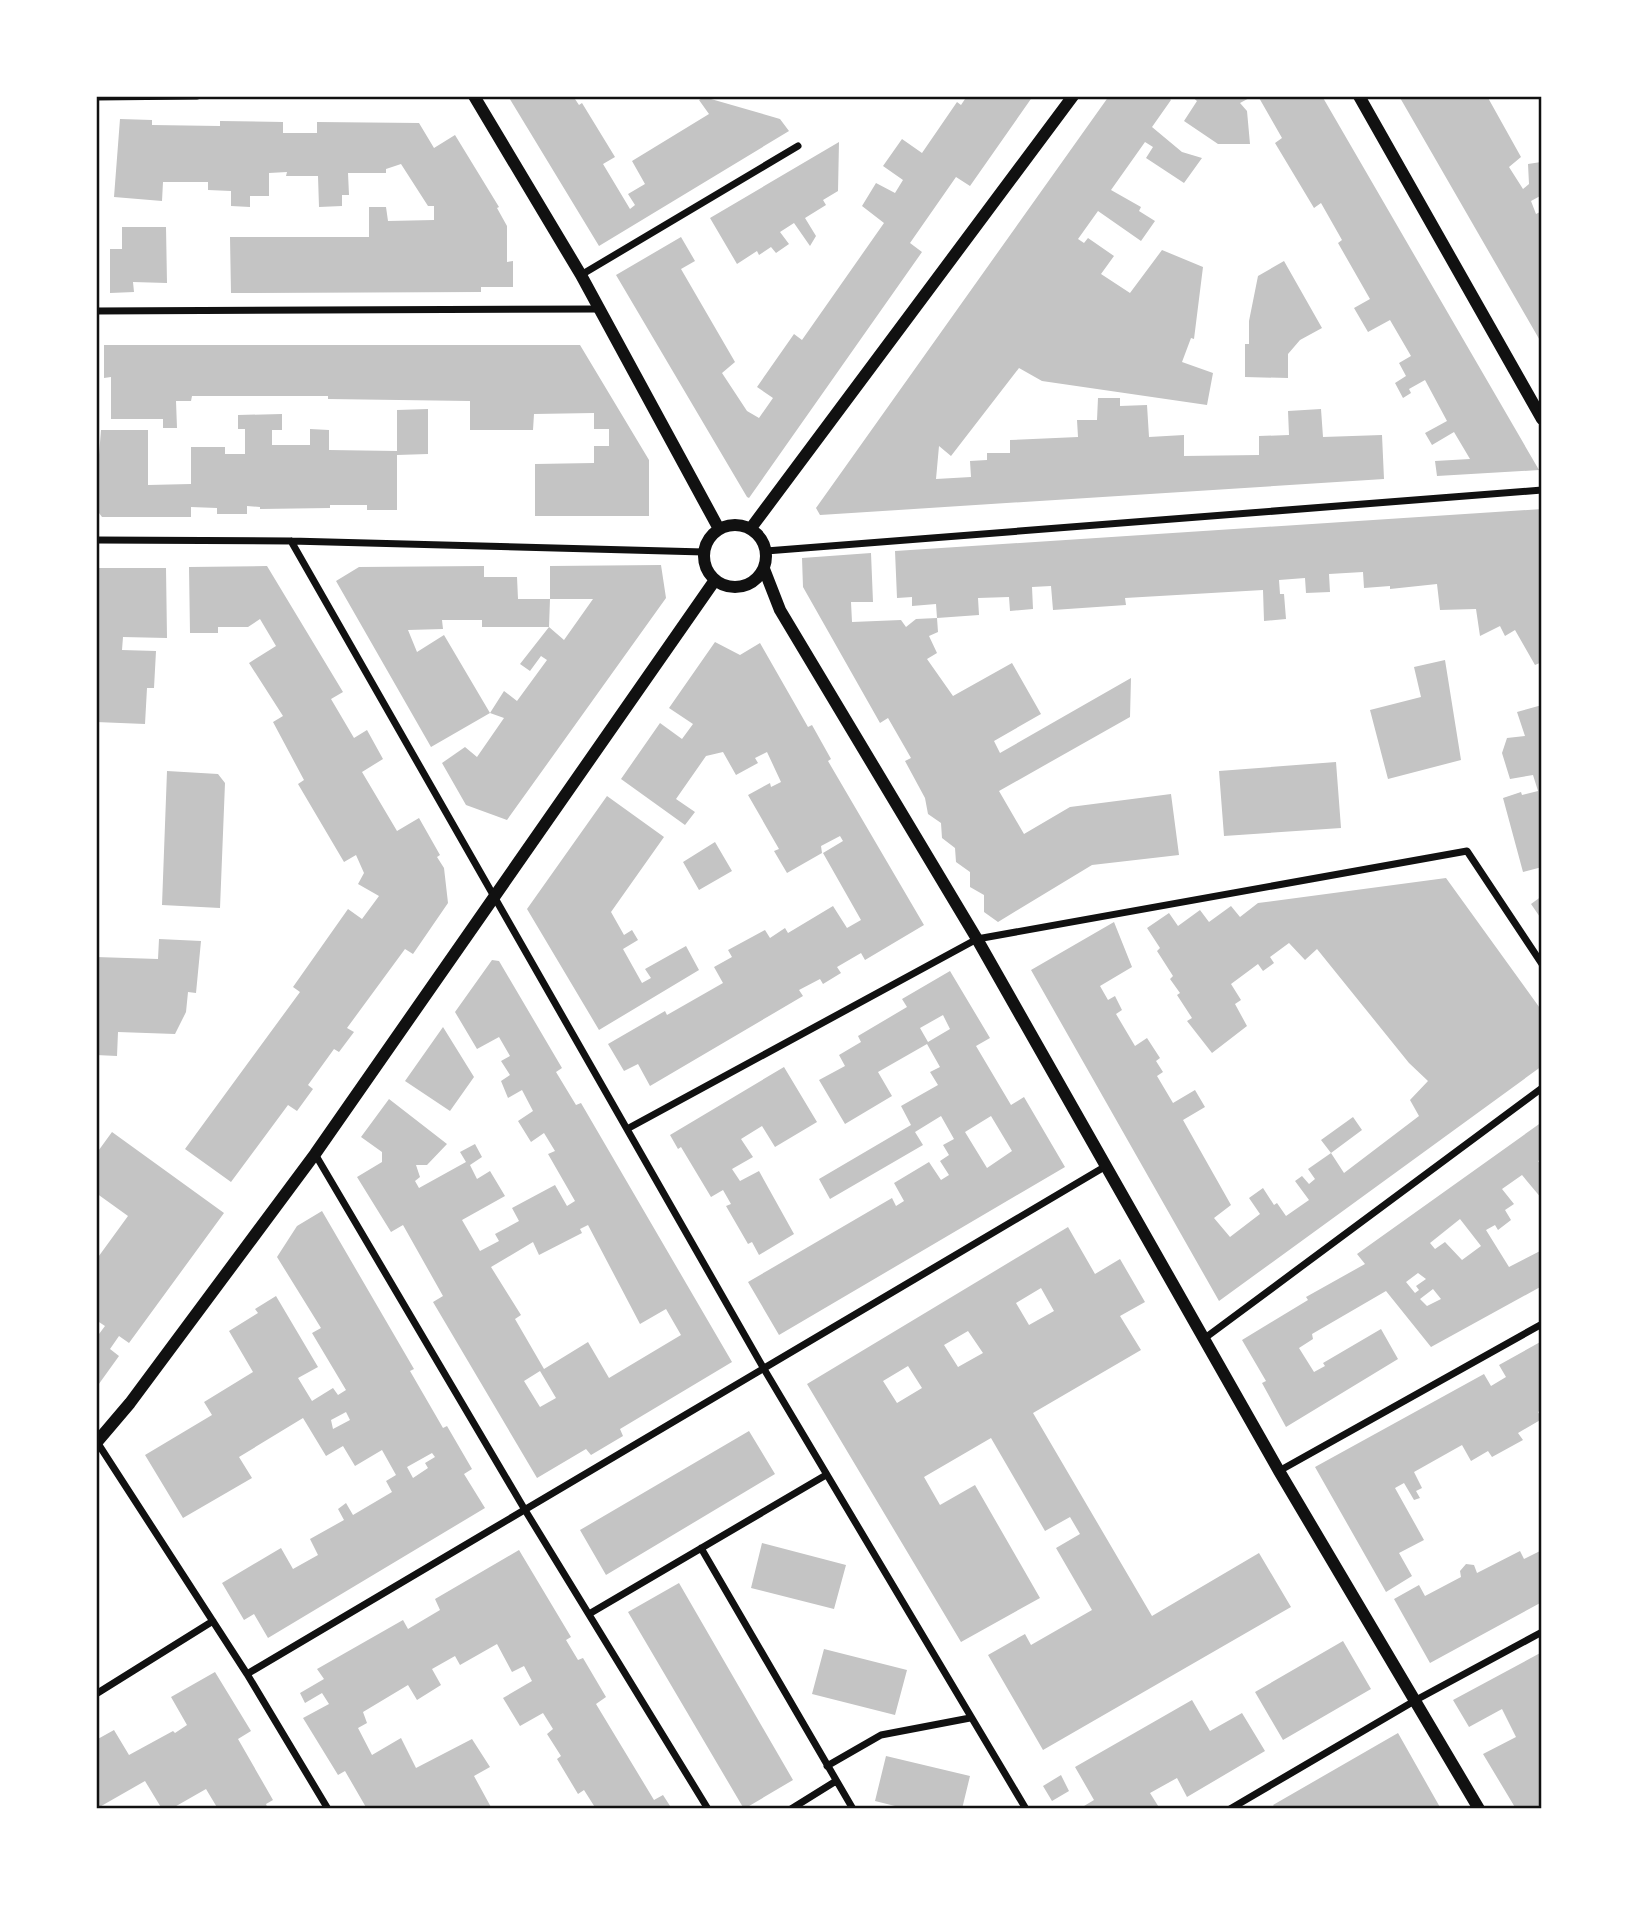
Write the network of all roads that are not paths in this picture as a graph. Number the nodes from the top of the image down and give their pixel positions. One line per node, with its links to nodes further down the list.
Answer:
1 (197, 96): 5 (street)
2 (474, 96): 7 (street)
3 (1073, 96): 12 (street)
4 (1359, 96): 10 (street)
5 (96, 97)
6 (797, 146): 7 (street)
7 (581, 275): 8 (street)
8 (599, 309): 9 (street); 13 (street)
9 (96, 312)
10 (1542, 419)
11 (1542, 490): 16 (street)
12 (751, 528): 13 (street); 16 (street)
13 (719, 529): 17 (street)
14 (96, 540): 15 (street)
15 (291, 541): 17 (street); 20 (street)
16 (766, 551): 18 (street)
17 (704, 552): 19 (street)
18 (764, 569): 19 (street); 21 (street)
19 (715, 580): 20 (street)
20 (495, 898): 24 (street); 25 (street)
21 (977, 939): 22 (street); 24 (street); 26 (street)
22 (1542, 964)
23 (1542, 1088): 28 (street)
24 (627, 1129): 29 (street)
25 (315, 1154): 30 (street); 33 (street)
26 (1106, 1166): 28 (street); 29 (street)
27 (1542, 1324): 31 (street)
28 (1205, 1338): 31 (street)
29 (764, 1369): 32 (street); 33 (street)
30 (97, 1442): 36 (street)
31 (1279, 1471): 40 (street)
32 (825, 1475): 34 (street); 41 (street)
33 (525, 1510): 35 (street); 38 (street)
34 (701, 1548): 35 (street); 42 (street)
35 (589, 1614): 45 (street)
36 (213, 1621): 38 (street); 39 (street)
37 (1542, 1632): 40 (street)
38 (247, 1674): 44 (street)
39 (96, 1694)
40 (1416, 1700): 49 (street); 50 (street)
41 (971, 1718): 42 (street); 48 (street)
42 (827, 1766): 43 (street)
43 (835, 1781): 46 (street); 47 (street)
44 (328, 1809)
45 (708, 1809)
46 (791, 1809)
47 (853, 1809)
48 (1026, 1809)
49 (1230, 1809)
50 (1479, 1809)

